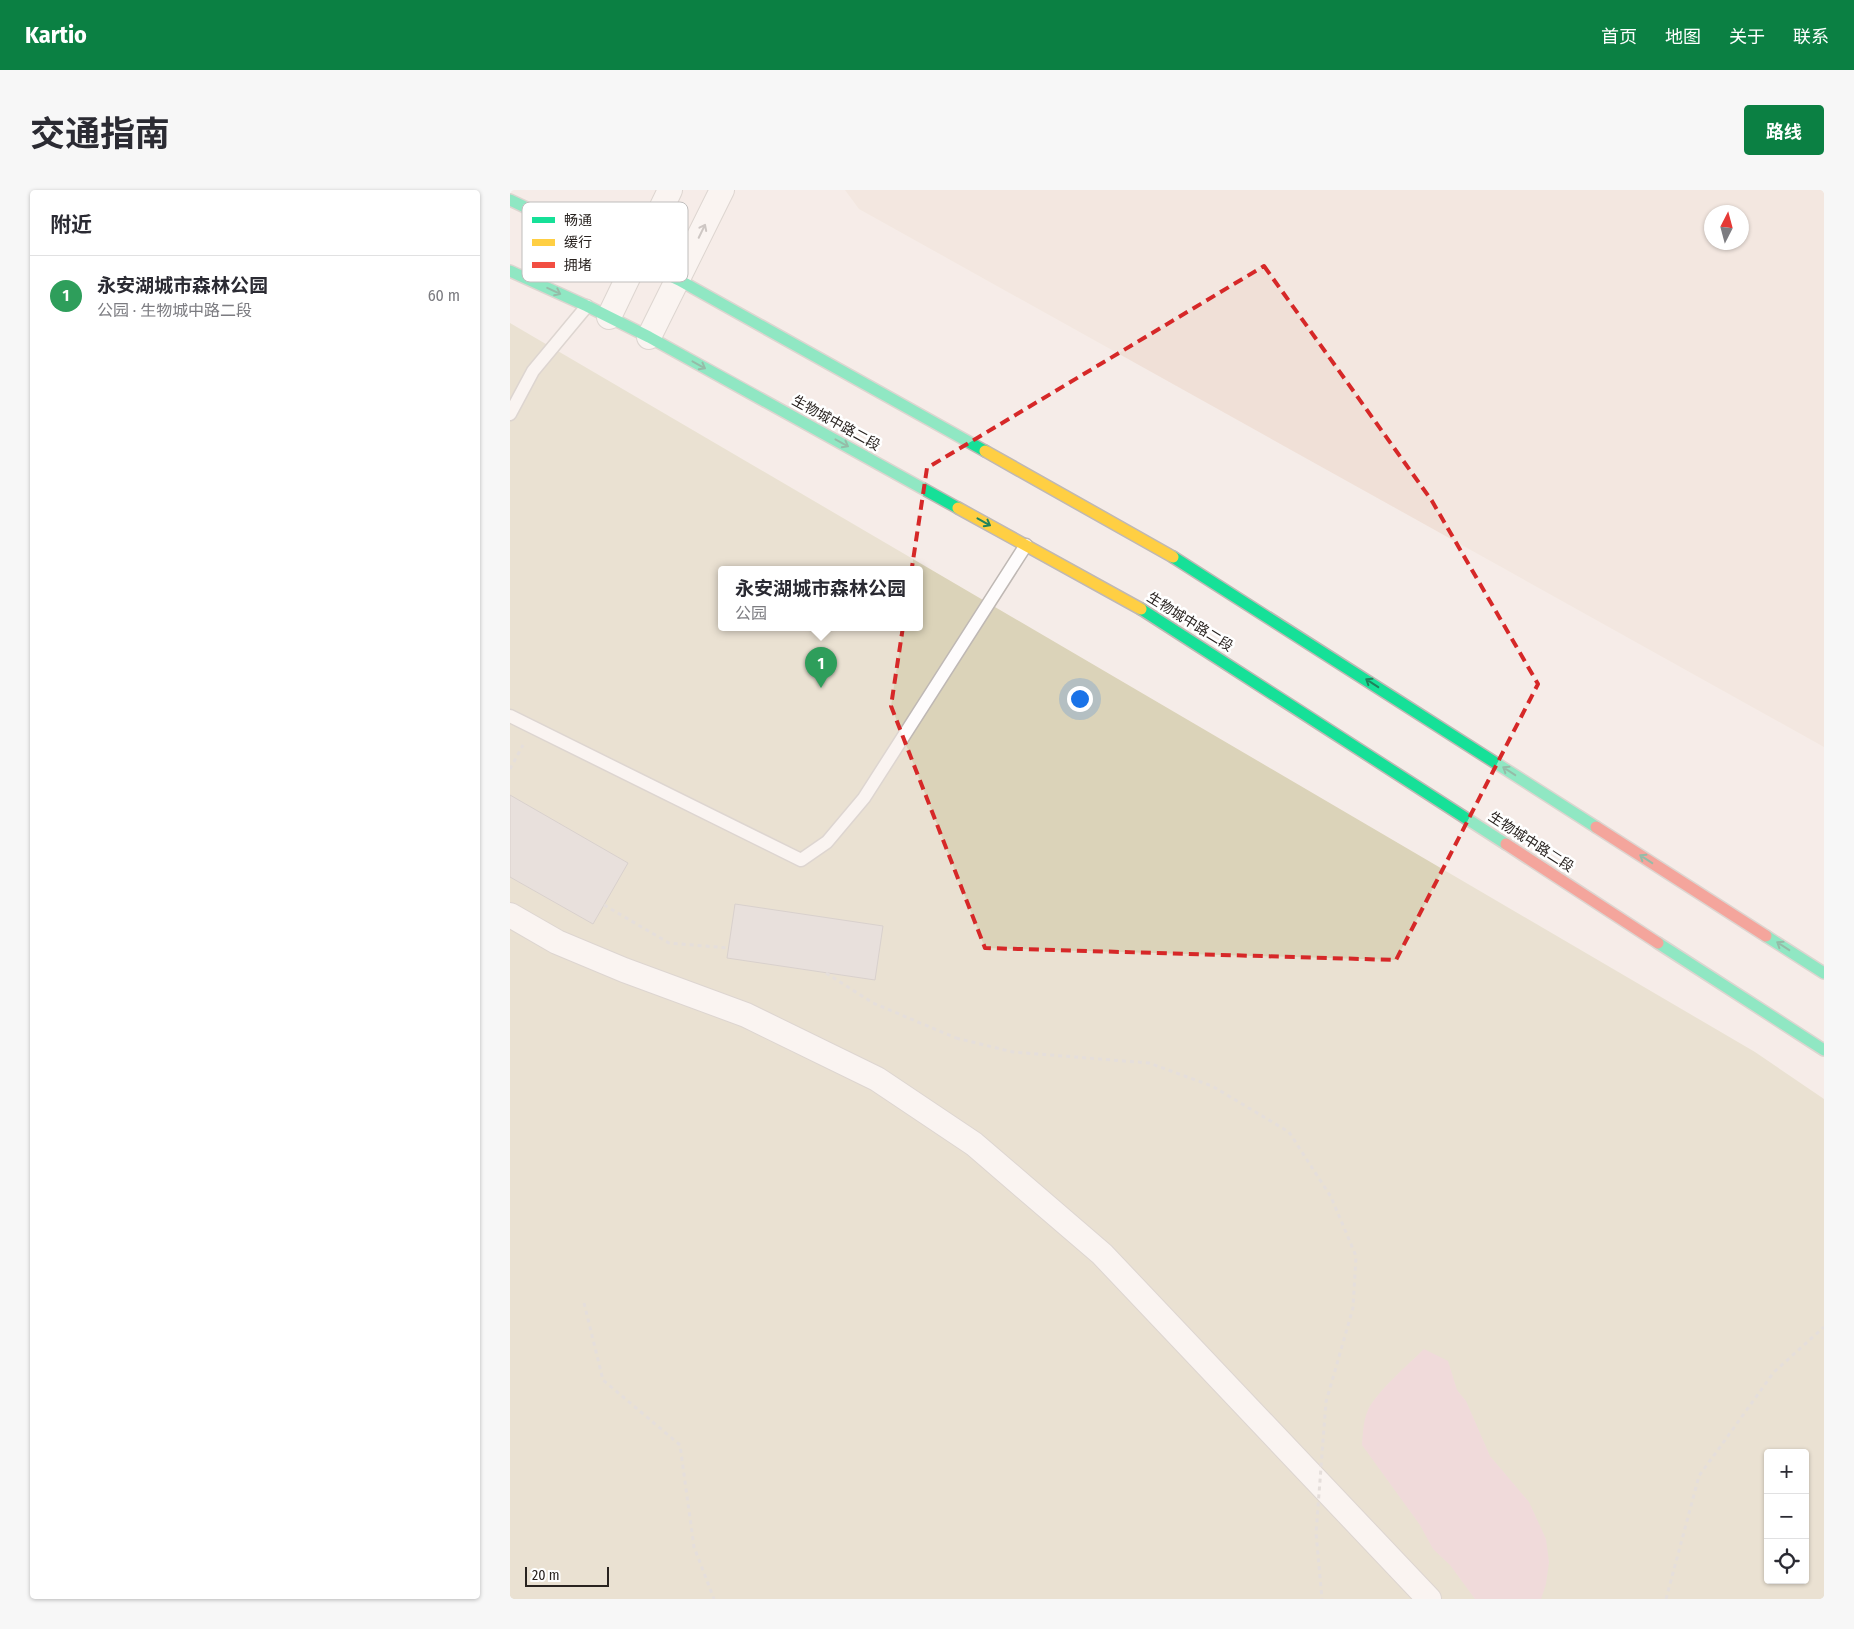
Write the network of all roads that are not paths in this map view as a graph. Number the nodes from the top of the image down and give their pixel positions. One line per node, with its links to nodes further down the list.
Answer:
1 (670, 190): 4 (street)
2 (722, 190): 6 (street, one-way to 2)
3 (510, 200): 5 (main road)
4 (664, 202)
5 (522, 206)
6 (688, 260)
7 (510, 271): 8 (main road, 生物城中路二段, one-way to 8)
8 (522, 276)
9 (535, 282): 13 (main road, 生物城中路二段, one-way to 13)
10 (626, 282): 14 (street)
11 (677, 282): 15 (street)
12 (682, 282): 20 (main road, one-way to 12)
13 (588, 306): 14 (main road, 生物城中路二段); 16 (lane)
14 (609, 316): 15 (main road, 生物城中路二段)
15 (649, 337): 17 (main road, 生物城中路二段, one-way to 17)
16 (510, 414)
17 (1026, 545): 18 (lane); 21 (main road, 生物城中路二段)
18 (510, 716)
19 (510, 915): 22 (street)
20 (1824, 973)
21 (1824, 1050)
22 (1429, 1599)

